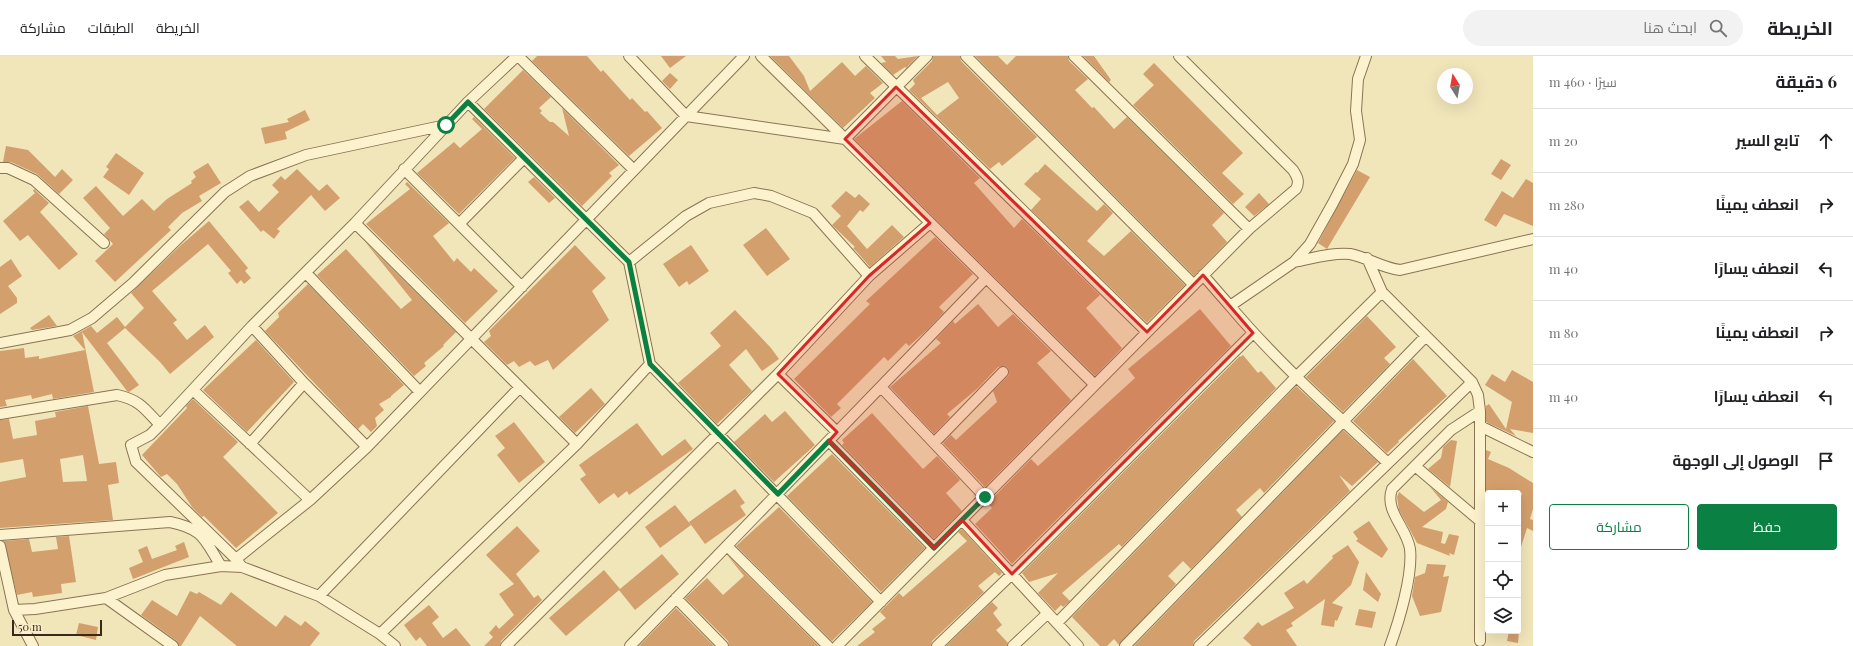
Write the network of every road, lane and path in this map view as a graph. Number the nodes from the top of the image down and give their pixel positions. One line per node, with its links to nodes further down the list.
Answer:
1 (517, 56): 12 (street); 19 (street)
2 (629, 56): 13 (street)
3 (744, 56): 13 (street)
4 (761, 56): 15 (street)
5 (865, 56): 11 (street)
6 (927, 56): 11 (street)
7 (966, 56): 34 (street)
8 (1074, 56): 24 (street)
9 (1179, 56): 24 (street)
10 (1366, 56): 29 (street)
11 (896, 87): 15 (street); 39 (street)
12 (468, 102): 14 (street); 16 (street)
13 (686, 116): 15 (street); 19 (street)
14 (446, 125): 18 (street); 43 (street)
15 (845, 139): 22 (street)
16 (524, 158): 20 (street); 23 (street)
17 (0, 168): 26 (street)
18 (404, 169): 21 (street); 23 (street)
19 (634, 170): 20 (street)
20 (586, 220): 28 (street); 35 (street)
21 (354, 223): 30 (street); 42 (street)
22 (930, 223): 32 (street); 33 (street)
23 (459, 224): 35 (street)
24 (1249, 229): 31 (street)
25 (1533, 239): 27 (street)
26 (104, 243)
27 (1367, 258): 29 (street); 36 (street)
28 (629, 262): 32 (street); 44 (street)
29 (1294, 262): 37 (street)
30 (306, 273): 38 (street); 54 (street)
31 (1203, 275): 34 (street); 37 (street)
32 (869, 276): 46 (street)
33 (986, 278): 50 (street); 52 (street)
34 (1194, 284): 39 (street)
35 (522, 287): 42 (street)
36 (1382, 292): 41 (street); 47 (street)
37 (1230, 306): 40 (street)
38 (252, 326): 49 (street); 53 (street)
39 (1147, 332): 50 (street)
40 (1253, 333): 47 (street); 81 (street)
41 (1426, 336): 48 (street); 57 (street)
42 (471, 339): 51 (street); 54 (street)
43 (0, 343)
44 (650, 364): 61 (street); 65 (street)
45 (1003, 372): 63 (street)
46 (778, 374): 60 (street); 61 (street)
47 (1296, 377): 57 (street); 88 (street)
48 (1472, 382): 55 (street); 68 (street)
49 (304, 383): 64 (street); 66 (street)
50 (1095, 385): 71 (street)
51 (520, 387): 65 (street); 82 (street)
52 (881, 387): 60 (street); 63 (street)
53 (193, 390): 58 (street); 64 (street)
54 (420, 392): 66 (street)
55 (1480, 411): 59 (street); 69 (street)
56 (0, 414): 58 (street)
57 (1343, 420): 68 (street); 102 (street)
58 (160, 425): 79 (street)
59 (1480, 426): 67 (street); 74 (street)
60 (838, 432): 62 (street)
61 (718, 434): 70 (street); 94 (street)
62 (829, 441): 70 (street); 78 (street)
63 (934, 443): 71 (street)
64 (250, 444): 72 (street)
65 (577, 444): 89 (street)
66 (367, 447): 72 (street)
67 (1533, 452)
68 (1388, 463): 103 (street)
69 (1415, 466): 74 (street); 104 (street)
70 (778, 494): 77 (street); 85 (street)
71 (985, 497): 73 (street)
72 (310, 500): 79 (street)
73 (962, 520): 78 (street); 81 (street)
74 (1480, 521): 90 (street)
75 (0, 535): 80 (street)
76 (0, 546): 86 (street)
77 (727, 546): 84 (street); 97 (street)
78 (934, 548): 85 (street)
79 (239, 563): 80 (street); 82 (street)
80 (221, 566): 83 (street)
81 (1012, 574): 87 (street); 99 (street)
82 (319, 596): 89 (street)
83 (106, 598): 86 (street); 92 (street)
84 (676, 598): 95 (street); 96 (street)
85 (881, 602): 98 (street)
86 (14, 610): 91 (street)
87 (1047, 614): 88 (street); 100 (street)
88 (1057, 623): 101 (street)
89 (380, 634): 93 (street)
90 (1480, 642)
91 (33, 646)
92 (173, 646)
93 (395, 646)
94 (506, 646)
95 (630, 646)
96 (723, 646)
97 (828, 646)
98 (837, 646)
99 (937, 646)
100 (1013, 646)
101 (1078, 646)
102 (1125, 646)
103 (1199, 646)
104 (1390, 646)

